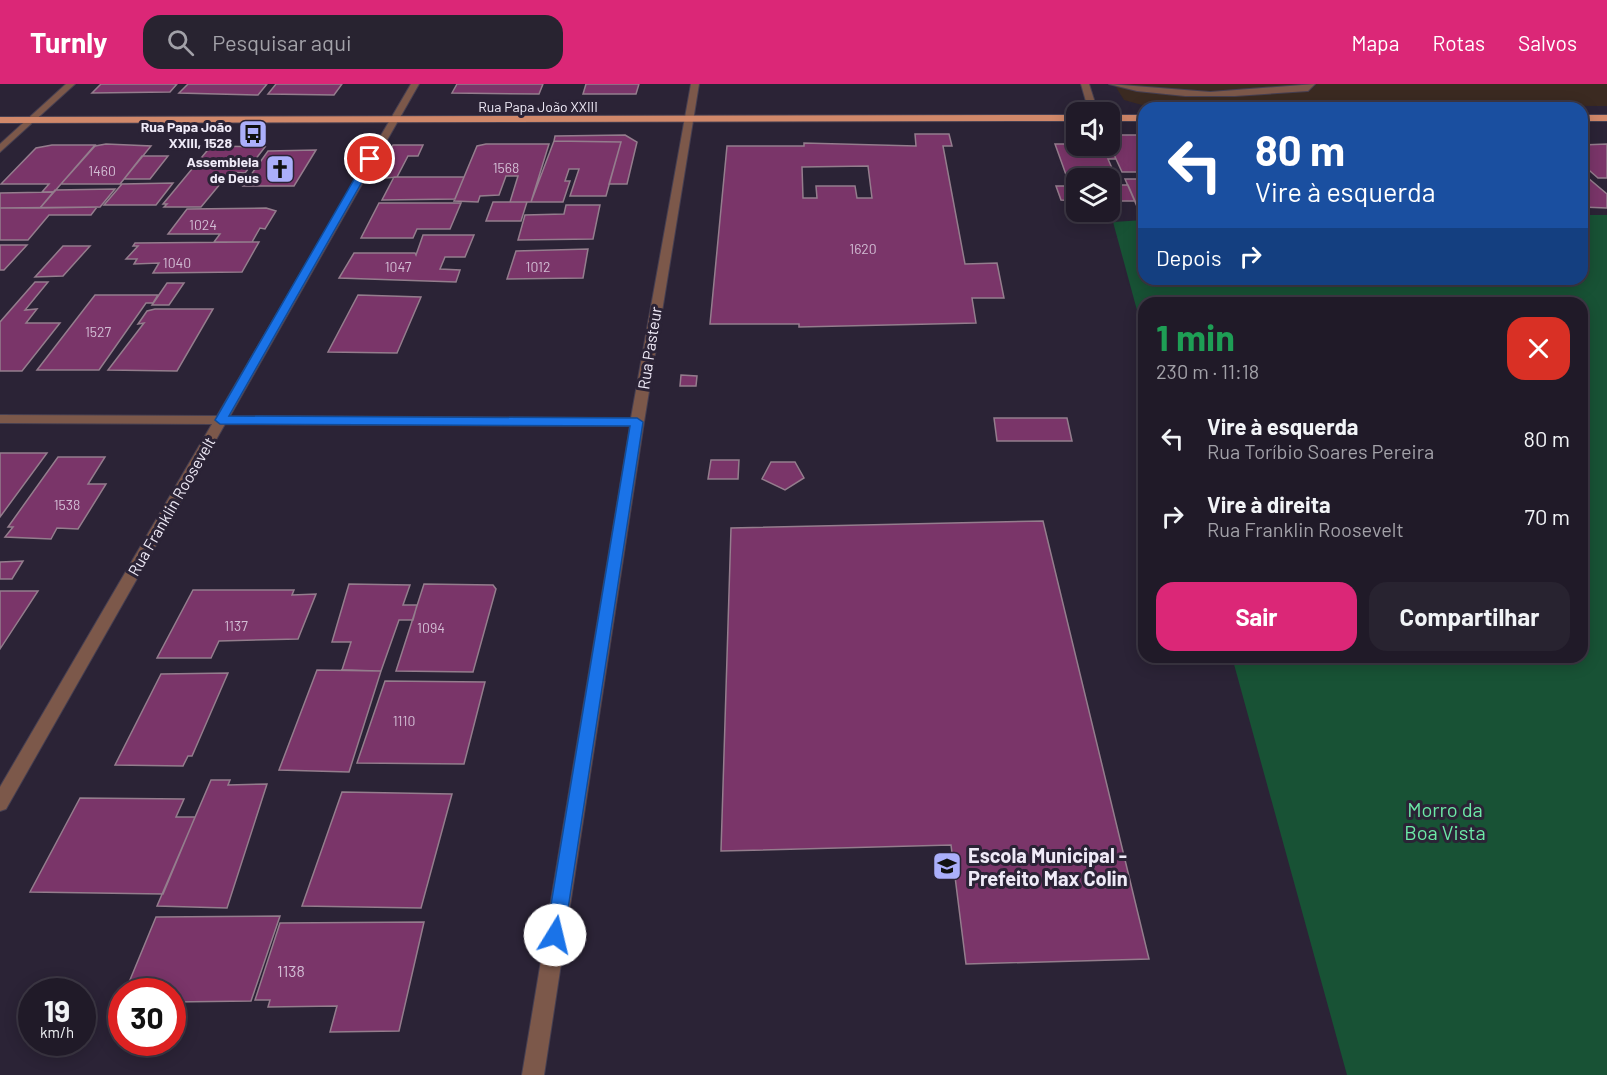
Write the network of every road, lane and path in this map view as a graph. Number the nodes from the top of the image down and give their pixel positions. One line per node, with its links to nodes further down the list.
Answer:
1 (71, 84): 18 (street)
2 (416, 84): 15 (street, Rua Franklin Roosevelt)
3 (695, 84): 16 (street, Rua Pasteur)
4 (1085, 84): 9 (street)
5 (1113, 84): 8 (street)
6 (1255, 84): 8 (street)
7 (1311, 84): 8 (street)
8 (1260, 93)
9 (1091, 102)
10 (1066, 118): 16 (main road, Rua Papa João XXIII)
11 (1120, 118): 12 (main road)
12 (1138, 118)
13 (1588, 118): 14 (main road)
14 (1607, 118)
15 (393, 119): 16 (main road, Rua Papa João XXIII); 18 (main road, Rua Papa João XXIII); 21 (street, Rua Franklin Roosevelt)
16 (687, 119): 22 (street, Rua Pasteur)
17 (0, 120): 18 (main road, Rua Papa João XXIII)
18 (31, 120): 19 (street)
19 (0, 149)
20 (0, 419): 21 (street)
21 (220, 420): 22 (street); 23 (street, Rua Franklin Roosevelt)
22 (637, 422): 24 (street, Rua Pasteur)
23 (0, 803)
24 (533, 1075)

